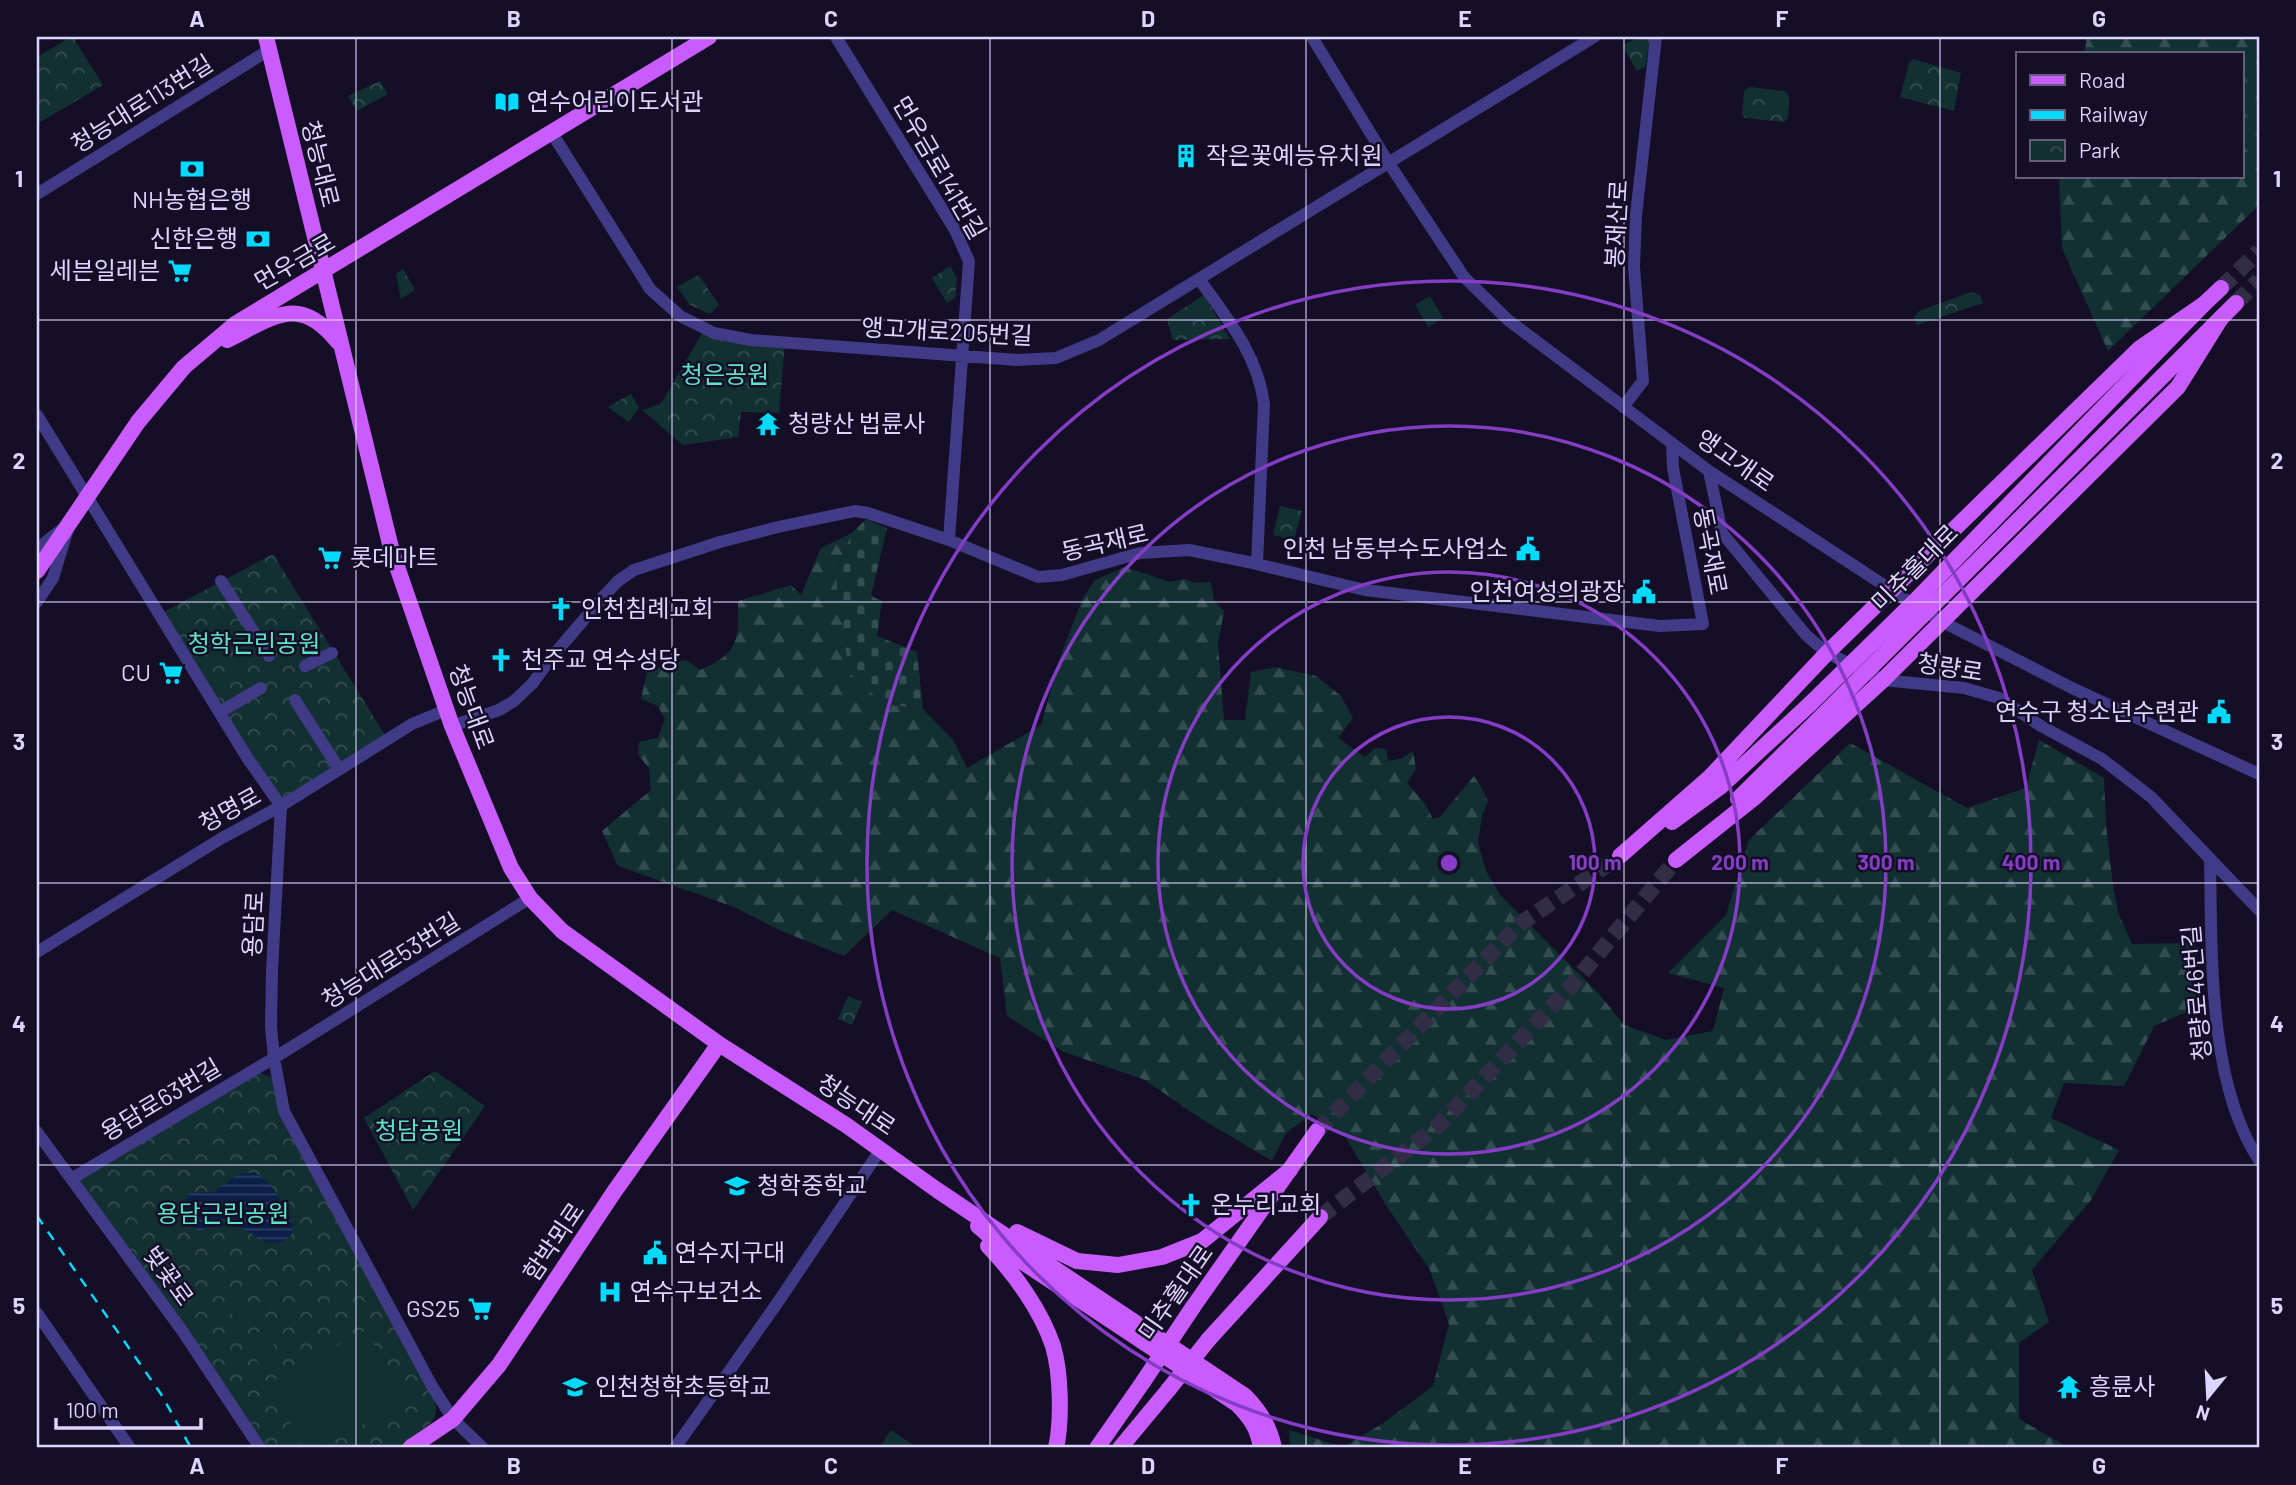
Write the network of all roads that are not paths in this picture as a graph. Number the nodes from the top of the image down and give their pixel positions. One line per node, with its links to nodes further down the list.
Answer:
1 (709, 37): 7 (main road, 먼우금로)
2 (836, 37): 18 (street, 먼우금로141번길)
3 (1312, 37): 8 (street, 앵고개로)
4 (1594, 37): 8 (street, 앵고개로205번길)
5 (1656, 37): 19 (street, 봉재산로)
6 (268, 43): 9 (street, 청능대로113번길); 10 (main road, 청능대로)
7 (552, 133): 10 (main road, 먼우금로); 18 (street, 앵고개로205번길)
8 (1388, 162): 11 (street, 앵고개로205번길); 19 (street, 앵고개로)
9 (37, 194)
10 (323, 272): 16 (main road, 청능대로); 17 (main road, 먼우금로)
11 (1199, 279): 18 (street, 앵고개로205번길); 27 (street)
12 (2221, 288): 14 (main road, 미추홀대로)
13 (2236, 303): 15 (main road, 미추홀대로)
14 (2204, 304): 30 (main road); 34 (main road, 미추홀대로, bridge)
15 (2221, 318): 32 (main road); 37 (main road, 미추홀대로, bridge)
16 (341, 345): 17 (main road); 40 (main road, 청능대로)
17 (203, 351): 23 (main road, 먼우금로)
18 (963, 356): 25 (street, 먼우금로141번길)
19 (1623, 407): 21 (street, 앵고개로)
20 (37, 415): 23 (street)
21 (1672, 443): 22 (street, 앵고개로); 27 (street, 동곡재로)
22 (1709, 471): 30 (street, 앵고개로); 34 (street, 청량로)
23 (87, 498): 24 (main road, 먼우금로); 41 (street)
24 (69, 524): 26 (street, 먼우금로); 28 (main road, 먼우금로); 31 (street, 먼우금로)
25 (950, 540): 27 (street, 동곡재로); 42 (street, 동곡재로)
26 (37, 549)
27 (1257, 564)
28 (37, 570)
29 (221, 581): 35 (street)
30 (1892, 591): 32 (street, 앵고개로); 34 (main road)
31 (37, 602)
32 (1941, 622): 37 (main road); 44 (street, 앵고개로)
33 (332, 653): 36 (street)
34 (1827, 653): 37 (street, 청량로)
35 (269, 656)
36 (305, 666)
37 (1882, 680): 46 (street, 청량로)
38 (261, 688): 41 (street)
39 (295, 700): 43 (street)
40 (446, 710): 42 (main road, 청능대로); 43 (street, 청명로)
41 (220, 712): 45 (street)
42 (452, 726): 47 (main road, 청능대로)
43 (340, 769): 45 (street, 청명로)
44 (2259, 774)
45 (281, 806): 49 (street, 청명로); 51 (street, 용담로)
46 (2210, 859): 48 (street, 청량로); 55 (street, 청량로46번길)
47 (530, 898): 50 (main road, 청능대로); 51 (street, 청능대로53번길)
48 (2259, 910)
49 (37, 952)
50 (719, 1044): 54 (main road, 청능대로); 62 (main road, 함박뫼로)
51 (274, 1058): 57 (street, 용담로63번길); 62 (street, 용담로)
52 (1317, 1130): 56 (main road, 미추홀대로)
53 (37, 1132): 57 (street, 벚꽃로)
54 (881, 1149): 58 (main road, 청능대로); 67 (street)
55 (2259, 1160)
56 (1290, 1170): 58 (main road); 69 (main road, 미추홀대로, bridge)
57 (71, 1179): 64 (street, 벚꽃로)
58 (937, 1190): 68 (main road); 72 (main road); 73 (main road)
59 (1320, 1217): 61 (main road, 미추홀대로, bridge)
60 (37, 1313): 63 (street)
61 (1169, 1389): 70 (main road, 미추홀대로); 71 (main road)
62 (453, 1419): 65 (main road, 함박뫼로); 66 (street, 용담로)
63 (130, 1448)
64 (260, 1448)
65 (410, 1448)
66 (483, 1448)
67 (675, 1448)
68 (1056, 1448)
69 (1097, 1448)
70 (1120, 1448)
71 (1133, 1448)
72 (1261, 1448)
73 (1274, 1448)

